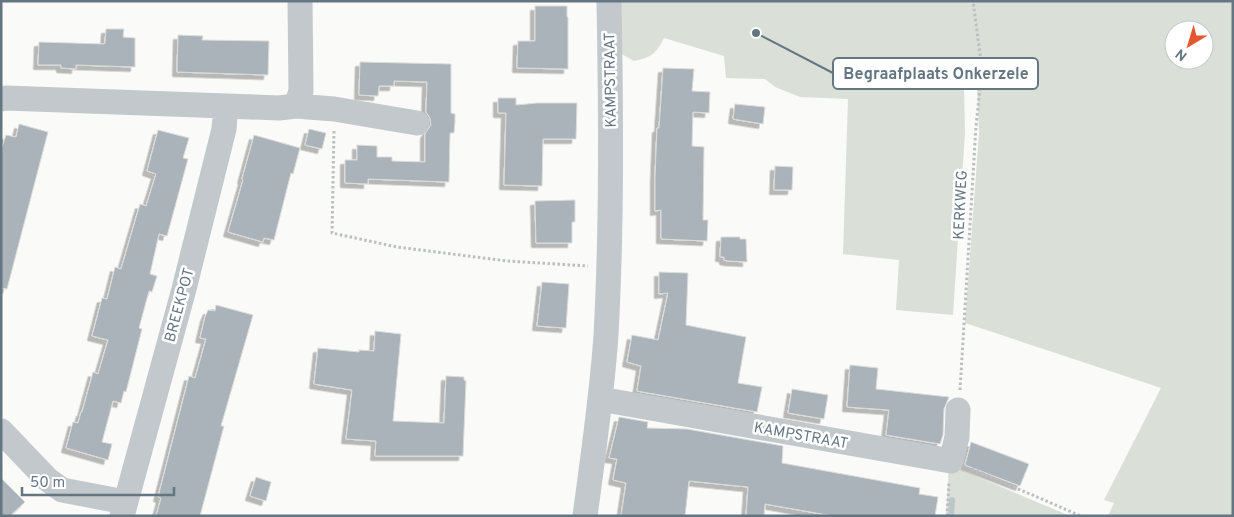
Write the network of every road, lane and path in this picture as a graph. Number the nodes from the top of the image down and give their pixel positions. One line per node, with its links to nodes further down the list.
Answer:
1 (300, 1): 6 (street)
2 (609, 1): 9 (street, KAMPSTRAAT)
3 (973, 1): 11 (path, KERKWEG)
4 (1, 100): 5 (street)
5 (226, 106): 6 (street); 14 (street, BREEKPOT)
6 (296, 106): 7 (street)
7 (334, 109): 8 (street); 9 (path)
8 (417, 123)
9 (609, 268): 10 (street, KAMPSTRAAT)
10 (600, 399): 13 (street, KAMPSTRAAT); 15 (street, KAMPSTRAAT)
11 (958, 410): 13 (street)
12 (1, 431): 14 (street, BREEKPOT)
13 (951, 461): 16 (path); 17 (path)
14 (123, 509)
15 (585, 516)
16 (947, 516)
17 (1081, 516)

